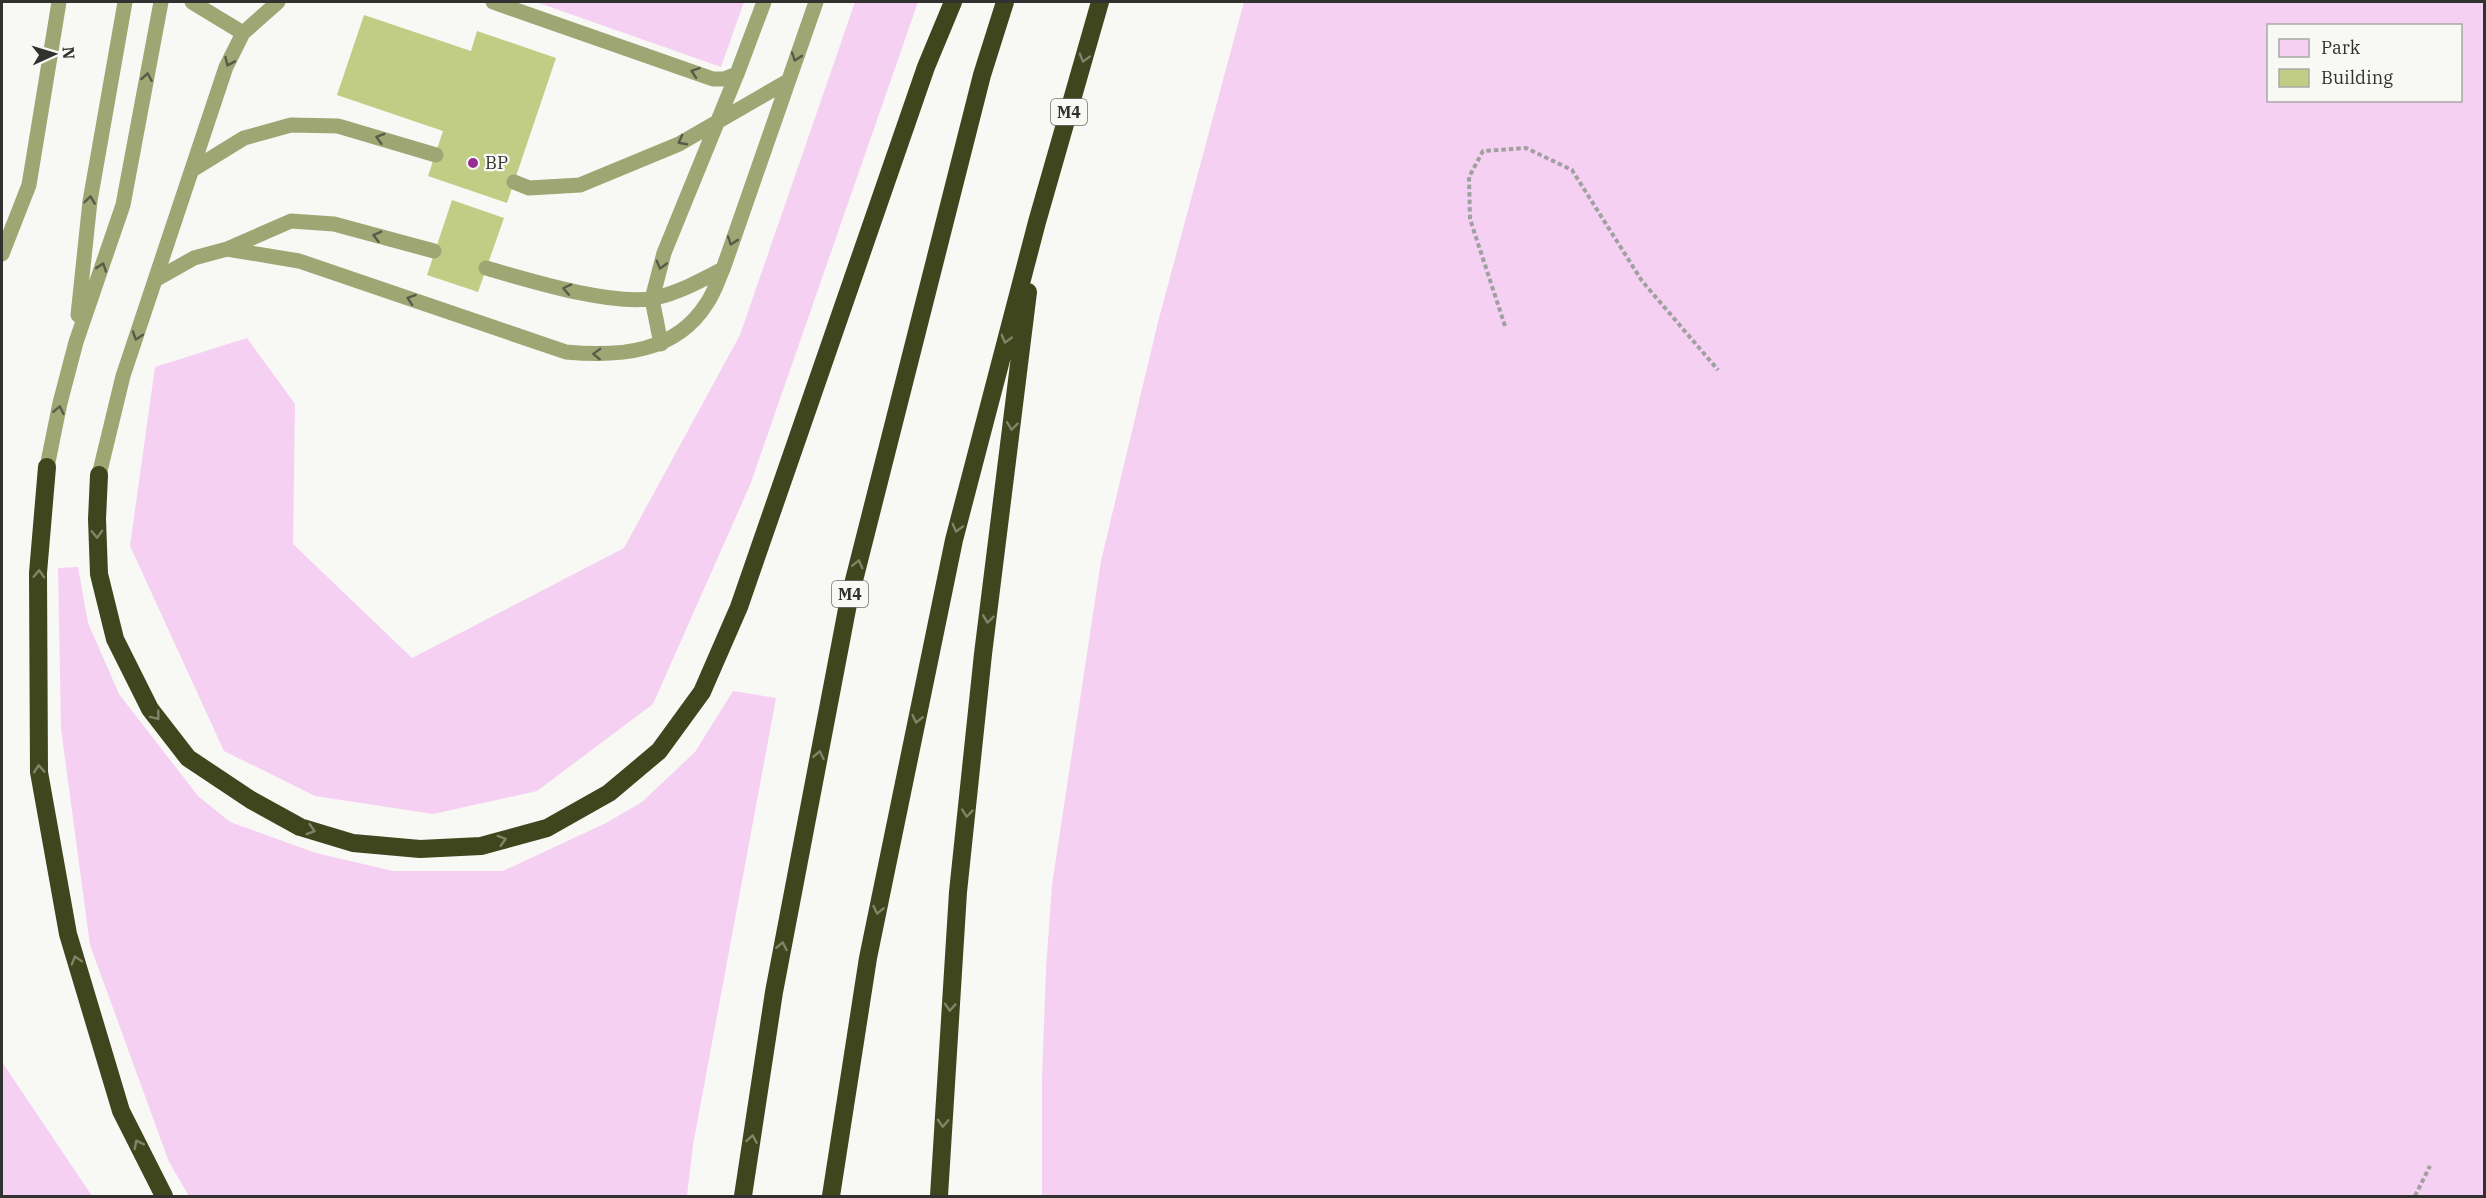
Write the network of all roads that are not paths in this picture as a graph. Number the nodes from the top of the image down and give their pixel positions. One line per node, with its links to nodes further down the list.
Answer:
1 (59, 2): 20 (lane)
2 (125, 2): 27 (lane, one-way to 2)
3 (160, 2): 27 (lane, one-way to 3)
4 (192, 2): 12 (lane)
5 (278, 2): 12 (lane)
6 (493, 2): 13 (lane, one-way to 6)
7 (764, 2): 13 (lane)
8 (816, 2): 14 (lane, one-way to 14)
9 (952, 2): 30 (highway, one-way to 9)
10 (1005, 2): 32 (highway, M4, one-way to 10)
11 (1100, 2): 19 (highway, M4, one-way to 19)
12 (243, 33): 17 (lane, one-way to 17)
13 (737, 74): 15 (lane)
14 (788, 81): 15 (lane); 24 (lane, one-way to 24)
15 (717, 122): 18 (lane, one-way to 18); 26 (lane, one-way to 26)
16 (436, 155): 17 (lane, one-way to 17)
17 (192, 170): 25 (lane)
18 (514, 182)
19 (1037, 222): 33 (highway, M4, one-way to 33); 34 (highway, M4, one-way to 34)
20 (3, 249)
21 (227, 249): 22 (lane, one-way to 21); 25 (lane); 28 (lane, one-way to 21)
22 (434, 251)
23 (486, 268): 26 (lane, one-way to 23)
24 (723, 268): 26 (lane); 28 (lane)
25 (155, 280): 30 (lane, one-way to 30)
26 (652, 298): 28 (lane)
27 (76, 342): 29 (lane, one-way to 27)
28 (661, 344)
29 (47, 467): 31 (highway, one-way to 29)
30 (99, 475)
31 (164, 1197)
32 (743, 1197)
33 (831, 1197)
34 (939, 1197)

